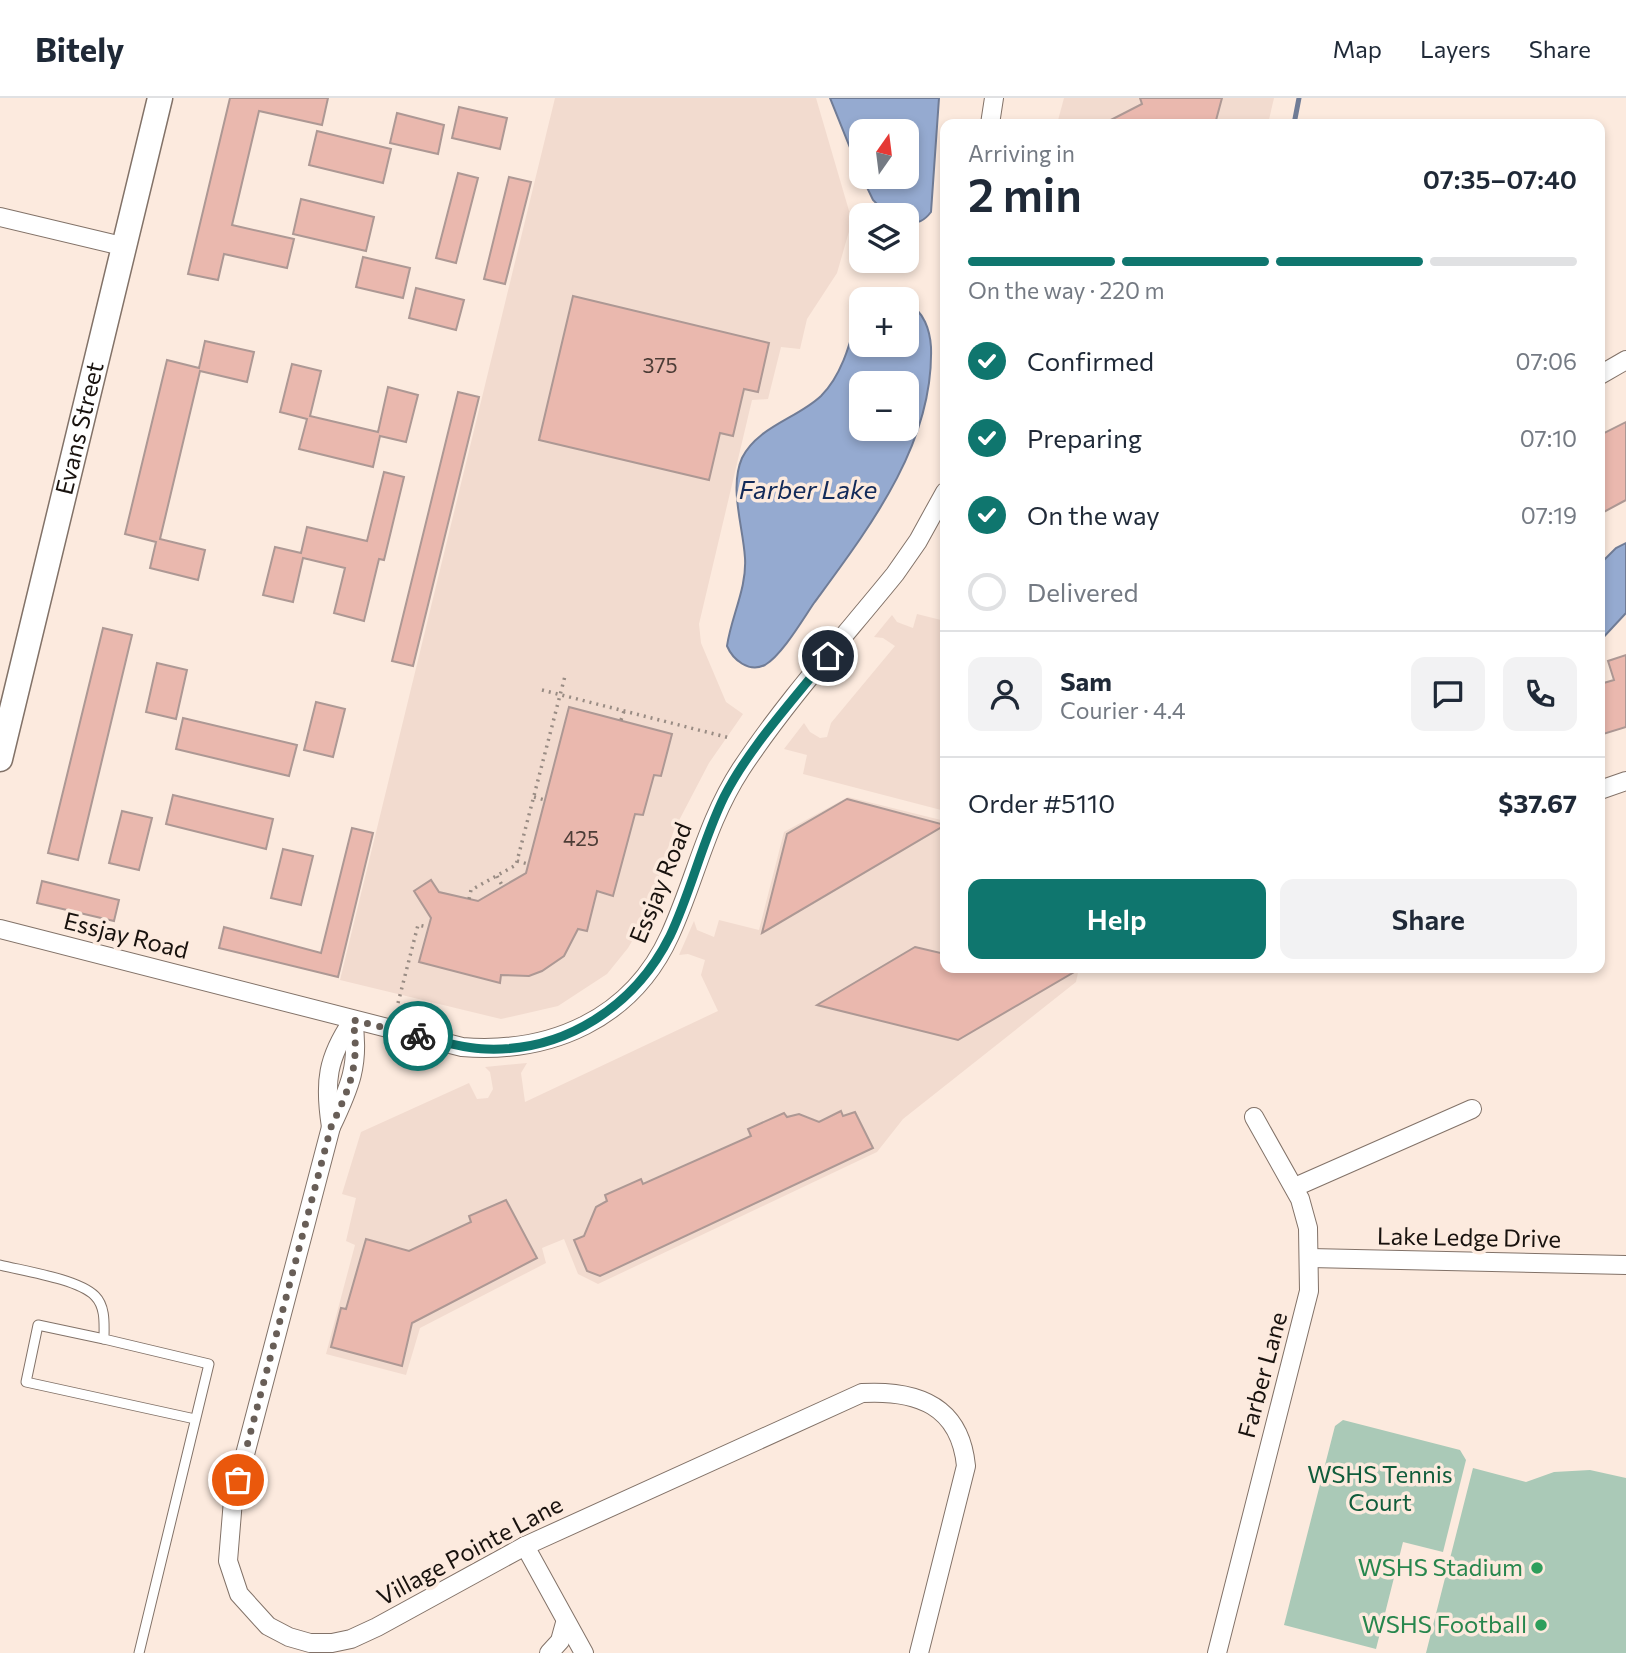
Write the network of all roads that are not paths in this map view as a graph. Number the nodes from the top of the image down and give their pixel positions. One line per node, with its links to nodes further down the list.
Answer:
1 (160, 98): 5 (street, Evans Street)
2 (994, 98): 3 (street)
3 (991, 119)
4 (0, 217): 5 (street)
5 (126, 247): 9 (street, Evans Street)
6 (1626, 360): 7 (street)
7 (1605, 372)
8 (940, 501): 13 (street, Essjay Road)
9 (0, 759)
10 (1626, 781): 11 (street)
11 (1605, 788)
12 (0, 929): 13 (street, Essjay Road)
13 (353, 1020): 22 (street, Village Pointe Lane)
14 (1472, 1109): 16 (street)
15 (1254, 1117): 16 (street, Farber Lane)
16 (1295, 1187): 17 (street, Farber Lane)
17 (1310, 1258): 19 (street, Lake Ledge Drive); 28 (street, Farber Lane)
18 (0, 1265): 20 (lane)
19 (1626, 1265)
20 (104, 1339): 21 (lane); 21 (lane)
21 (195, 1419): 24 (lane)
22 (526, 1546): 23 (street); 27 (street, Village Pointe Lane)
23 (565, 1623): 25 (street); 26 (street)
24 (139, 1653)
25 (549, 1653)
26 (584, 1653)
27 (919, 1653)
28 (1217, 1653)

